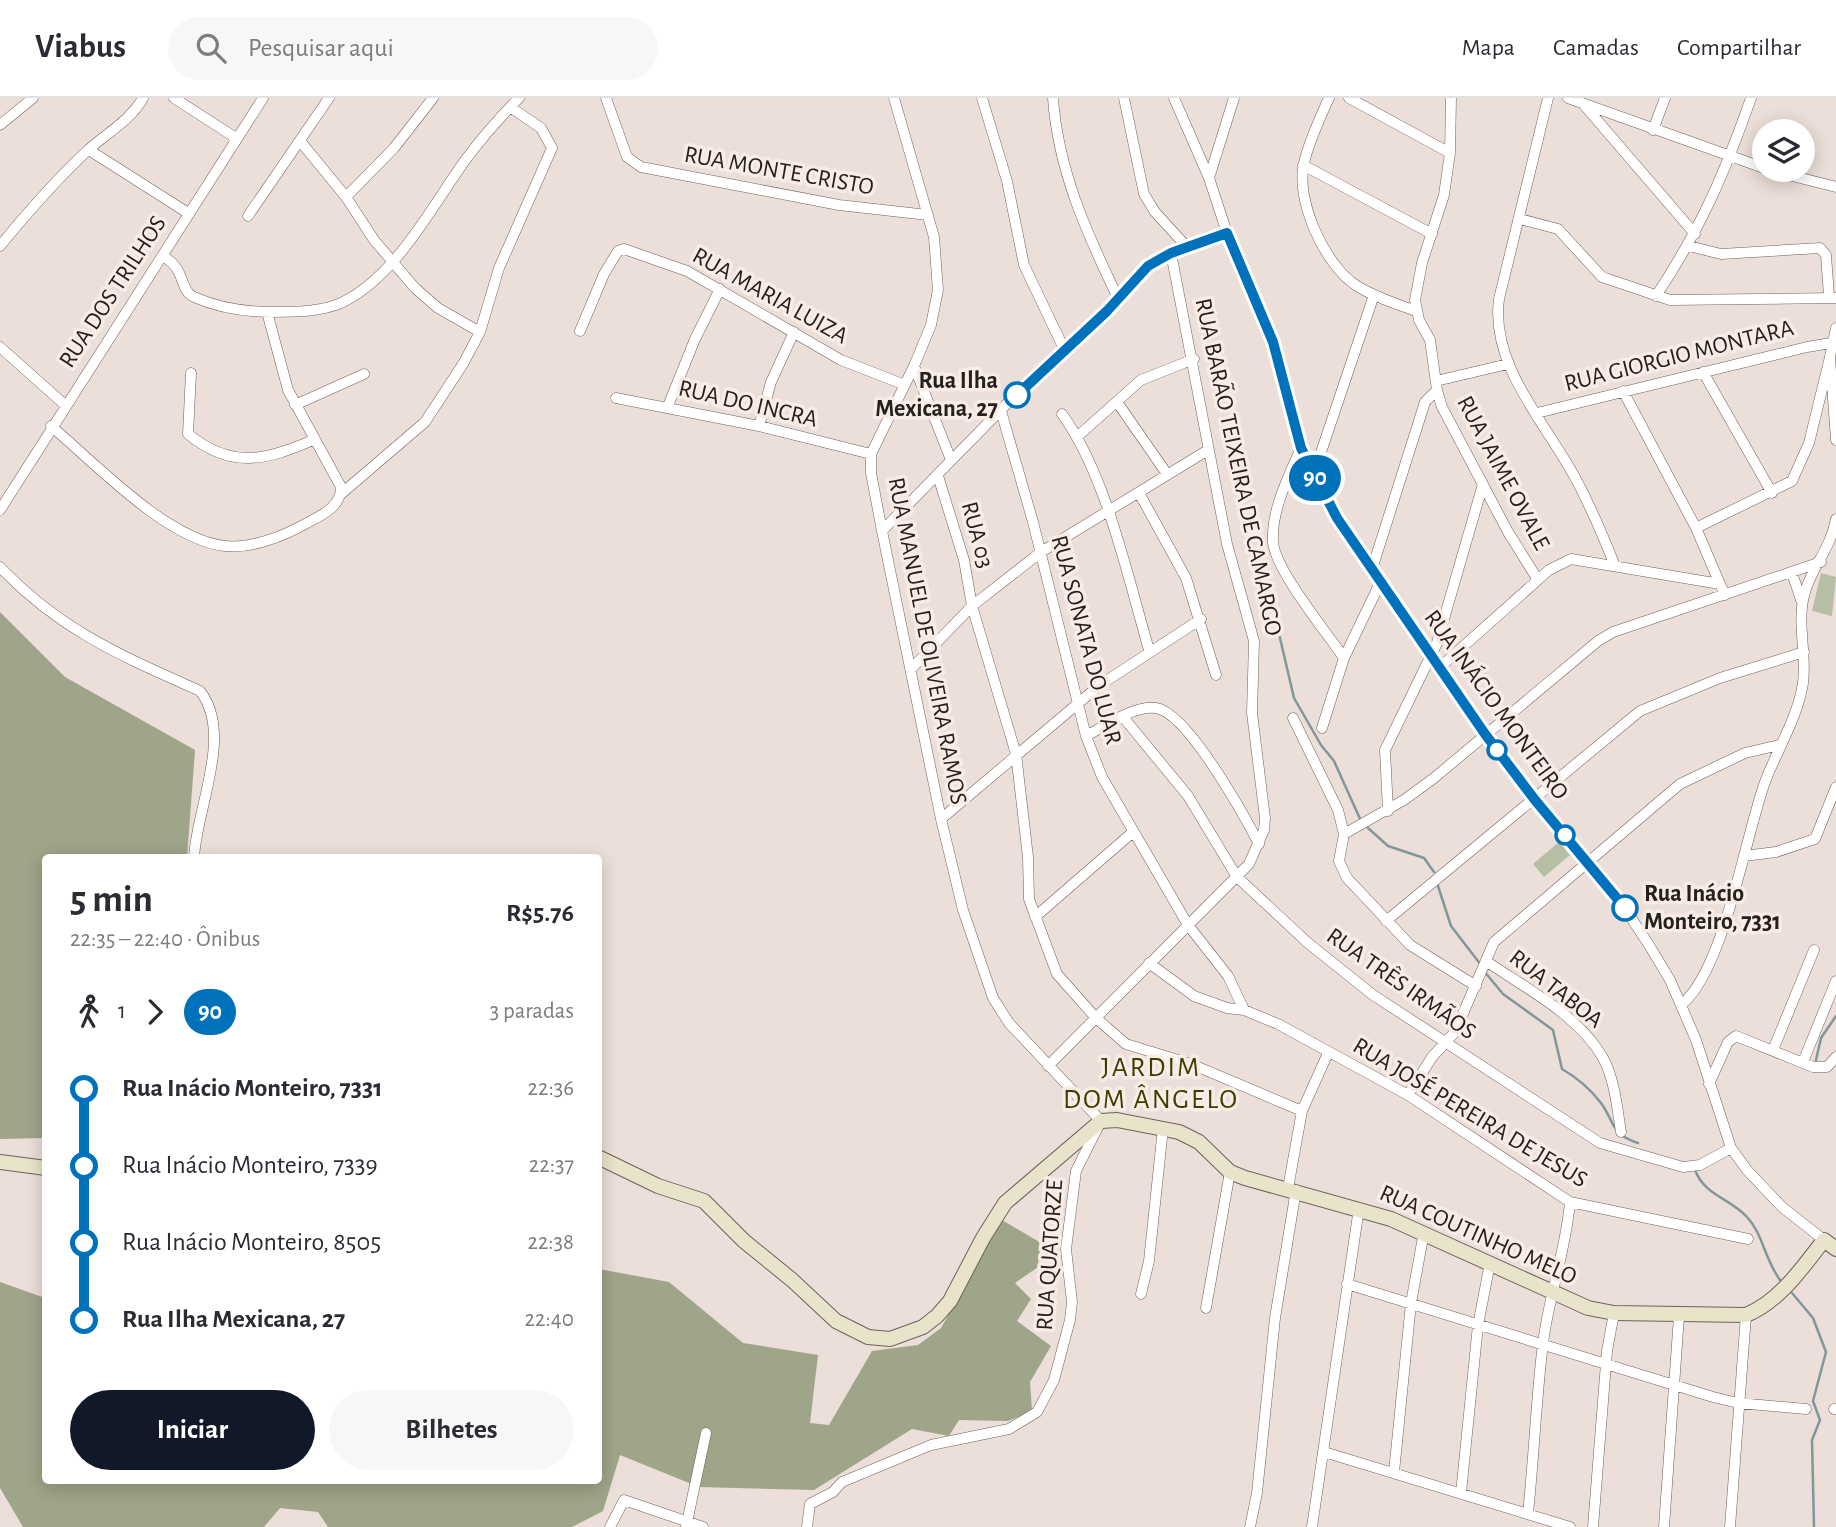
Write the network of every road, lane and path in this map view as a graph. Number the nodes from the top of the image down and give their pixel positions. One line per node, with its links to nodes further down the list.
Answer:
1 (33, 98): 24 (street)
2 (143, 98): 28 (street)
3 (174, 98): 26 (street)
4 (263, 98): 26 (street, RUA DOS TRILHOS)
5 (329, 98): 27 (street)
6 (433, 98): 36 (street)
7 (519, 98): 23 (street)
8 (606, 98): 38 (street, RUA MONTE CRISTO)
9 (894, 98): 38 (street, RUA MANUEL DE OLIVEIRA RAMOS)
10 (982, 98): 63 (street)
11 (1053, 98): 54 (street)
12 (1125, 98): 46 (street)
13 (1174, 98): 33 (street, RUA INÁCIO MONTEIRO)
14 (1234, 98): 33 (street)
15 (1329, 98): 32 (street)
16 (1349, 98): 29 (street)
17 (1451, 98): 29 (street, RUA JAIME OVALE)
18 (1548, 98): 40 (street)
19 (1568, 98): 22 (street)
20 (1665, 98): 25 (street)
21 (1751, 98): 30 (street)
22 (1583, 104): 25 (street); 43 (street)
23 (510, 107): 49 (street); 60 (street)
24 (0, 125)
25 (1653, 130): 30 (street)
26 (236, 138): 37 (street, RUA DOS TRILHOS)
27 (300, 141): 36 (street); 39 (street)
28 (89, 149): 37 (street); 44 (street)
29 (1450, 153): 42 (street, RUA JAIME OVALE)
30 (1731, 158): 31 (street); 43 (street)
31 (1752, 164)
32 (1303, 165): 42 (street); 51 (street)
33 (1209, 178): 41 (street, RUA INÁCIO MONTEIRO)
34 (1815, 182): 35 (street)
35 (1836, 187)
36 (346, 197): 49 (street)
37 (188, 213): 48 (street, RUA DOS TRILHOS)
38 (928, 215): 67 (street, RUA MANUEL DE OLIVEIRA RAMOS)
39 (248, 216)
40 (1520, 219): 52 (street); 66 (street)
41 (1227, 233): 46 (street); 87 (street, RUA INÁCIO MONTEIRO)
42 (1432, 234): 55 (street, RUA JAIME OVALE)
43 (1695, 234): 45 (street)
44 (0, 246)
45 (1689, 246): 52 (street); 53 (street)
46 (1187, 247): 47 (street)
47 (1171, 253): 54 (street); 65 (street, RUA BARÃO TEIXEIRA DE CAMARGO)
48 (164, 257): 56 (street); 76 (street, RUA DOS TRILHOS)
49 (391, 261): 56 (street); 60 (street)
50 (720, 289): 58 (street, RUA MARIA LUIZA); 59 (street, RUA MARIA LUIZA); 78 (street)
51 (1374, 295): 55 (street); 93 (street)
52 (1656, 296): 53 (street)
53 (1832, 297)
54 (1118, 298): 63 (street)
55 (1416, 311): 72 (street, RUA JAIME OVALE)
56 (267, 312): 77 (street)
57 (1836, 328): 61 (street)
58 (580, 331)
59 (794, 331): 71 (street, RUA MARIA LUIZA); 83 (street)
60 (480, 332): 97 (street)
61 (1831, 343): 64 (street); 68 (street, RUA GIORGIO MONTARA)
62 (0, 347): 76 (street)
63 (1064, 349): 79 (street)
64 (1830, 357): 86 (street); 96 (street)
65 (1194, 359): 75 (street); 88 (street, RUA BARÃO TEIXEIRA DE CAMARGO)
66 (1508, 364): 72 (street); 80 (street)
67 (915, 366): 71 (street, RUA MANUEL DE OLIVEIRA RAMOS); 90 (street)
68 (1703, 372): 73 (street, RUA GIORGIO MONTARA); 96 (street)
69 (191, 373): 85 (street)
70 (364, 374): 77 (street)
71 (905, 385): 89 (street, RUA MANUEL DE OLIVEIRA RAMOS)
72 (1436, 385): 94 (street, RUA JAIME OVALE); 107 (street)
73 (1623, 391): 80 (street, RUA GIORGIO MONTARA); 101 (street)
74 (615, 398): 78 (street, RUA DO INCRA)
75 (1117, 402): 84 (street); 91 (street)
76 (65, 405): 82 (street, RUA DOS TRILHOS)
77 (295, 405): 85 (street)
78 (668, 406): 83 (street, RUA DO INCRA)
79 (1001, 411): 90 (street); 103 (street, RUA SONATA DO LUAR)
80 (1537, 413): 105 (street)
81 (1062, 414): 84 (street)
82 (51, 426): 97 (street); 98 (street, RUA DOS TRILHOS)
83 (759, 426): 89 (street, RUA DO INCRA)
84 (1079, 436): 99 (street)
85 (313, 440): 97 (street)
86 (1836, 440)
87 (1301, 448): 93 (street, RUA INÁCIO MONTEIRO); 119 (street)
88 (1208, 450): 91 (street); 137 (street, RUA BARÃO TEIXEIRA DE CAMARGO)
89 (871, 454): 102 (street, RUA MANUEL DE OLIVEIRA RAMOS)
90 (951, 460): 92 (street)
91 (1167, 474): 95 (street)
92 (938, 476): 102 (street); 114 (street, RUA 03)
93 (1314, 476): 107 (street, RUA INÁCIO MONTEIRO)
94 (1483, 484): 109 (street, RUA JAIME OVALE); 118 (street)
95 (1139, 493): 99 (street); 115 (street)
96 (1772, 493): 101 (street)
97 (341, 494)
98 (0, 510)
99 (1106, 511): 103 (street); 116 (street)
100 (1836, 519): 104 (street)
101 (1696, 528): 111 (street)
102 (882, 531): 121 (street, RUA MANUEL DE OLIVEIRA RAMOS)
103 (1041, 552): 114 (street); 123 (street, RUA SONATA DO LUAR)
104 (1821, 562): 108 (street); 113 (street)
105 (1615, 566): 109 (street); 111 (street)
106 (0, 567): 138 (street)
107 (1372, 569): 110 (street, RUA INÁCIO MONTEIRO)
108 (1792, 573): 112 (street); 113 (street)
109 (1538, 580): 120 (street)
110 (1380, 583): 118 (street, RUA INÁCIO MONTEIRO); 119 (street)
111 (1720, 584): 112 (street)
112 (1725, 595): 127 (street)
113 (1802, 604): 117 (street)
114 (972, 606): 121 (street); 130 (street, RUA 03)
115 (1201, 619): 116 (street); 122 (street)
116 (1149, 650): 123 (street)
117 (1804, 652): 129 (street); 132 (street)
118 (1431, 657): 120 (street, RUA INÁCIO MONTEIRO); 133 (street)
119 (1344, 658): 126 (street)
120 (1439, 668): 127 (street, RUA INÁCIO MONTEIRO)
121 (911, 669): 134 (street, RUA MANUEL DE OLIVEIRA RAMOS)
122 (1216, 675)
123 (1077, 703): 128 (street, RUA SONATA DO LUAR); 130 (street)
124 (1123, 717): 128 (street); 137 (street); 141 (street, RUA TRÊS IRMÃOS)
125 (1293, 718): 136 (street)
126 (1322, 728)
127 (1485, 734): 132 (street, RUA INÁCIO MONTEIRO); 133 (street)
128 (1086, 736): 135 (street, RUA SONATA DO LUAR)
129 (1779, 745): 139 (street); 140 (street)
130 (1016, 754): 134 (street); 142 (street, RUA 03)
131 (1836, 787): 139 (street)
132 (1535, 800): 140 (street, RUA INÁCIO MONTEIRO); 143 (street)
133 (1388, 811): 136 (street)
134 (941, 819): 158 (street, RUA MANUEL DE OLIVEIRA RAMOS)
135 (1133, 832): 142 (street); 144 (street, RUA SONATA DO LUAR)
136 (1344, 834): 143 (street)
137 (1259, 844): 141 (street, RUA BARÃO TEIXEIRA DE CAMARGO)
138 (195, 854)
139 (1744, 856): 150 (street)
140 (1589, 863): 147 (street); 150 (street, RUA INÁCIO MONTEIRO)
141 (1237, 877): 144 (street, RUA BARÃO TEIXEIRA DE CAMARGO); 153 (street, RUA TRÊS IRMÃOS)
142 (1035, 917): 152 (street, RUA 03)
143 (1385, 921): 149 (street)
144 (1188, 925): 146 (street, RUA BARÃO TEIXEIRA DE CAMARGO); 151 (street, RUA SONATA DO LUAR)
145 (1814, 950): 154 (street)
146 (1149, 962): 151 (street, RUA JOSÉ PEREIRA DE JESUS); 152 (street, RUA BARÃO TEIXEIRA DE CAMARGO)
147 (1485, 963): 149 (street); 164 (street, RUA TABOA)
148 (1836, 981): 157 (street)
149 (1477, 985): 153 (street)
150 (1681, 1005): 159 (street, RUA INÁCIO MONTEIRO)
151 (1244, 1010): 155 (street, RUA JOSÉ PEREIRA DE JESUS)
152 (1096, 1018): 158 (street, RUA BARÃO TEIXEIRA DE CAMARGO); 161 (street, RUA 03)
153 (1445, 1042): 160 (street); 165 (street, RUA TRÊS IRMÃOS)
154 (1773, 1050): 157 (street); 159 (street)
155 (1328, 1052): 160 (street, RUA JOSÉ PEREIRA DE JESUS); 161 (street)
156 (1836, 1056): 157 (street)
157 (1803, 1062)
158 (1048, 1066): 162 (street, RUA MANUEL DE OLIVEIRA RAMOS)
159 (1709, 1084): 165 (street, RUA INÁCIO MONTEIRO)
160 (1408, 1095): 171 (street, RUA JOSÉ PEREIRA DE JESUS)
161 (1302, 1111): 170 (street)
162 (1101, 1121): 163 (street, RUA COUTINHO MELO); 166 (street); 199 (street, RUA QUATORZE)
163 (1163, 1128): 169 (street, RUA COUTINHO MELO); 179 (street)
164 (1621, 1132)
165 (1731, 1148): 175 (street, RUA INÁCIO MONTEIRO)
166 (602, 1159)
167 (0, 1162): 168 (street)
168 (42, 1167)
169 (1230, 1171): 170 (street, RUA COUTINHO MELO); 181 (street)
170 (1292, 1189): 172 (street, RUA COUTINHO MELO); 200 (street)
171 (1570, 1202): 174 (street, RUA JOSÉ PEREIRA DE JESUS); 178 (street)
172 (1359, 1208): 173 (street, RUA COUTINHO MELO); 177 (street)
173 (1424, 1232): 176 (street, RUA COUTINHO MELO); 180 (street)
174 (1748, 1239)
175 (1830, 1244): 183 (street)
176 (1490, 1263): 178 (street, RUA COUTINHO MELO); 185 (street)
177 (1347, 1284): 180 (street); 192 (street)
178 (1551, 1291): 182 (street, RUA COUTINHO MELO); 186 (street)
179 (1141, 1294)
180 (1411, 1303): 185 (street); 193 (street)
181 (1206, 1308)
182 (1614, 1313): 184 (street, RUA COUTINHO MELO); 187 (street)
183 (1746, 1315): 184 (street, RUA COUTINHO MELO); 189 (street)
184 (1679, 1316): 188 (street)
185 (1478, 1325): 186 (street); 194 (street)
186 (1543, 1345): 187 (street); 195 (street)
187 (1606, 1364): 188 (street); 203 (street)
188 (1672, 1384): 189 (street); 204 (street)
189 (1738, 1403): 190 (street); 205 (street)
190 (1806, 1409)
191 (706, 1433): 196 (street)
192 (1324, 1452): 193 (street); 201 (street)
193 (1394, 1472): 194 (street)
194 (1461, 1493): 195 (street)
195 (1528, 1513): 202 (street)
196 (687, 1524): 197 (street); 198 (street)
197 (610, 1527)
198 (703, 1527)
199 (807, 1527)
200 (1250, 1527)
201 (1312, 1527)
202 (1570, 1527)
203 (1593, 1527)
204 (1664, 1527)
205 (1730, 1527)

